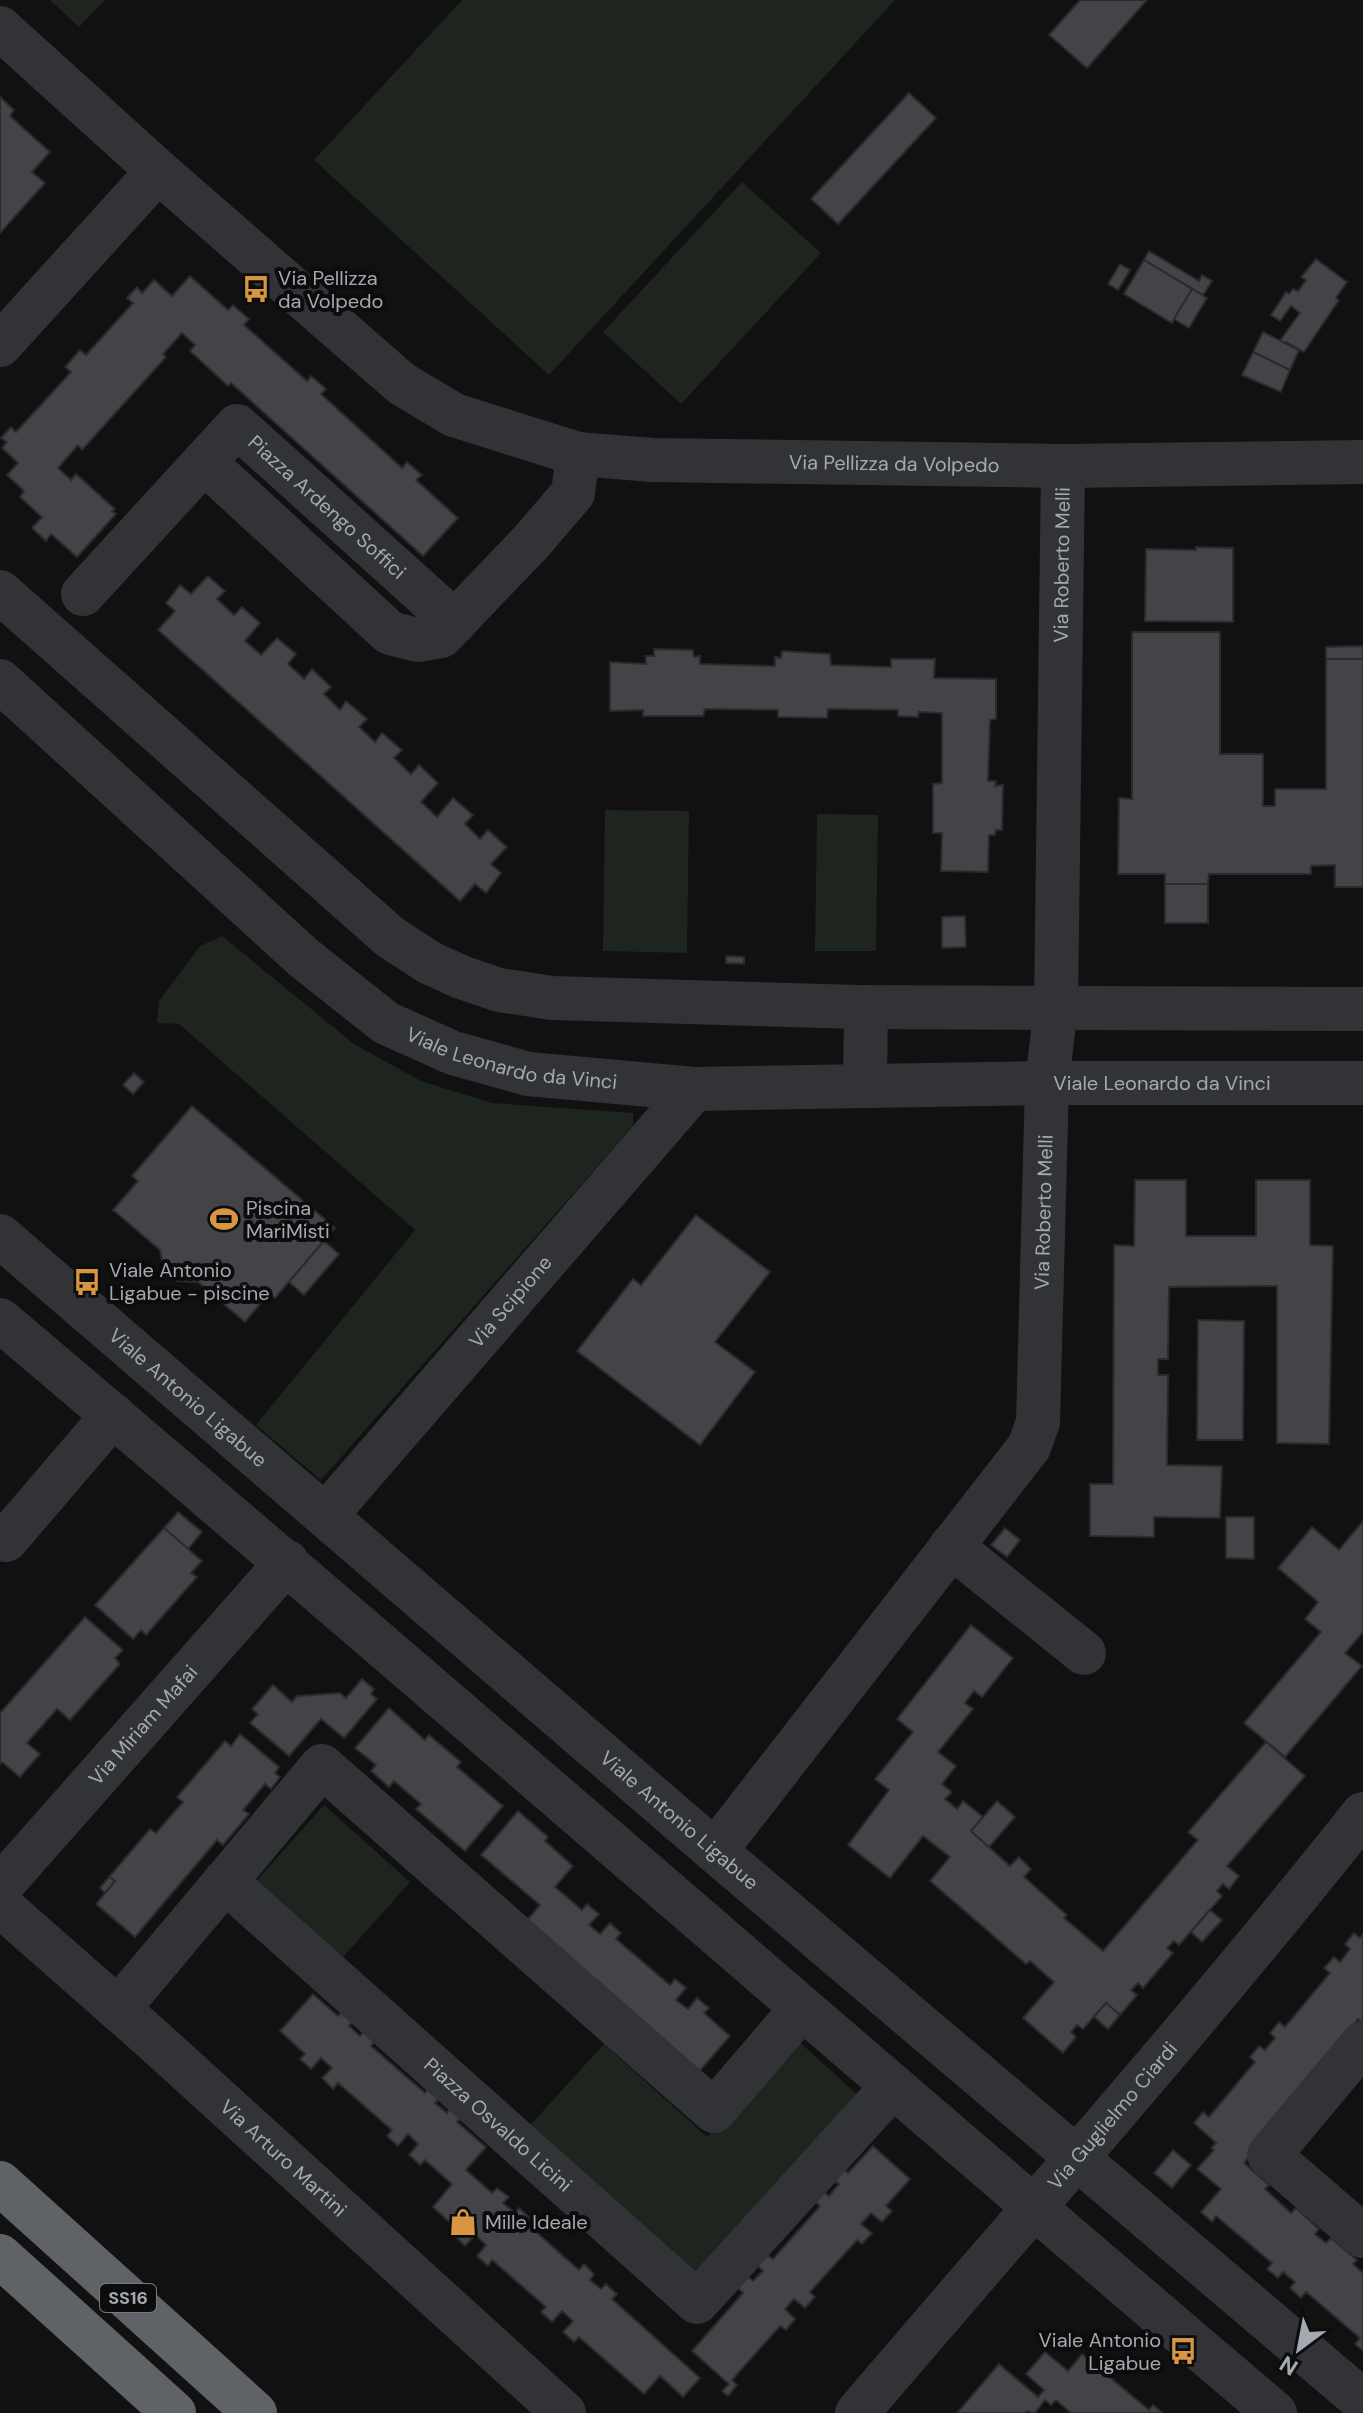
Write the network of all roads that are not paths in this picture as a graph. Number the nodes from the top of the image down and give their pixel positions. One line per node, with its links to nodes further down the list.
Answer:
1 (0, 28): 2 (street, Via Pellizza da Volpedo)
2 (158, 171): 3 (street); 4 (street, Via Pellizza da Volpedo)
3 (0, 345)
4 (578, 454): 6 (street, Via Pellizza da Volpedo); 8 (street, Piazza Ardengo Soffici)
5 (1363, 462): 6 (street, Via Pellizza da Volpedo)
6 (1063, 466): 13 (street, Via Roberto Melli)
7 (0, 592): 10 (street)
8 (83, 594)
9 (0, 681): 11 (street, Viale Leonardo da Vinci)
10 (263, 825): 11 (street); 12 (street)
11 (216, 878): 18 (street, Viale Leonardo da Vinci)
12 (866, 1007): 13 (street); 17 (street)
13 (1056, 1007): 14 (street); 15 (street, Via Roberto Melli)
14 (1363, 1009)
15 (1047, 1083): 16 (street, Viale Leonardo da Vinci); 17 (street, Viale Leonardo da Vinci); 24 (street, Via Roberto Melli)
16 (1363, 1083)
17 (865, 1086): 18 (street, Viale Leonardo da Vinci)
18 (694, 1089): 22 (street, Via Scipione)
19 (0, 1236): 22 (street, Viale Antonio Ligabue)
20 (0, 1320): 21 (street)
21 (113, 1415): 23 (street); 25 (street)
22 (326, 1515): 28 (street, Viale Antonio Ligabue)
23 (2, 1540)
24 (951, 1546): 26 (street); 28 (street, Via Roberto Melli)
25 (287, 1562): 30 (street, Via Miriam Mafai); 32 (street)
26 (1084, 1653)
27 (1363, 1814): 36 (street, Via Guglielmo Ciardi)
28 (715, 1851): 36 (street, Viale Antonio Ligabue)
29 (225, 1881): 32 (street); 33 (street); 35 (street, Piazza Osvaldo Licini)
30 (0, 1887)
31 (0, 1905): 33 (street, Via Arturo Martini)
32 (802, 2008): 35 (street)
33 (118, 2009): 44 (street, Via Arturo Martini)
34 (1363, 2043): 39 (street)
35 (893, 2086): 38 (street)
36 (1078, 2158): 38 (street, Via Guglielmo Ciardi); 41 (street, Viale Antonio Ligabue)
37 (0, 2183): 43 (highway, SS16)
38 (1032, 2207): 45 (street, Via Guglielmo Ciardi); 46 (street)
39 (1363, 2236)
40 (0, 2256): 42 (highway, SS16)
41 (1363, 2401)
42 (174, 2413)
43 (255, 2413)
44 (564, 2413)
45 (857, 2413)
46 (1275, 2413)

